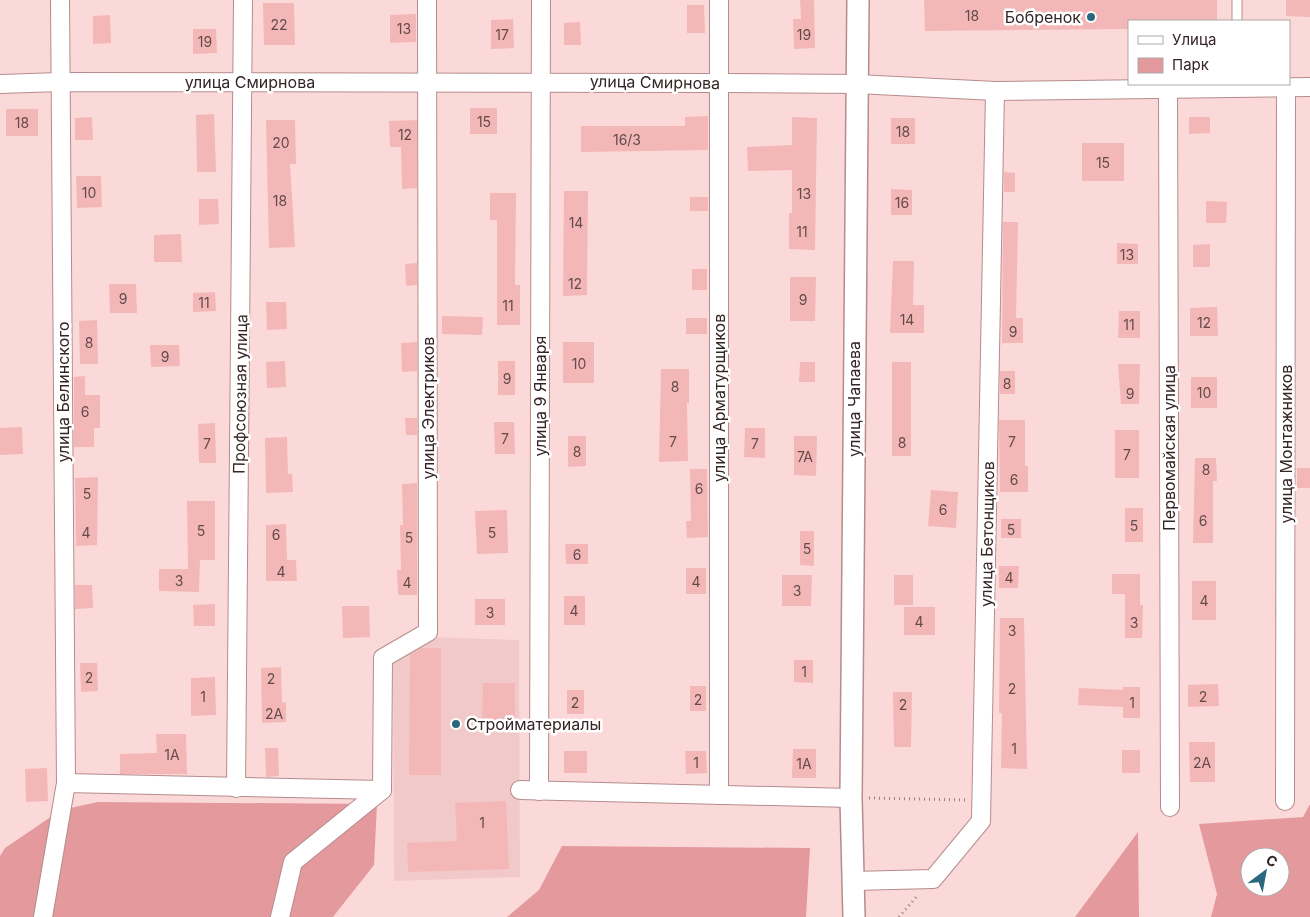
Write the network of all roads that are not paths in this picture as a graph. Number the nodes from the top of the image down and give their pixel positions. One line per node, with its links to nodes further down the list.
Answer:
1 (60, 0): 11 (street, улица Белинского)
2 (243, 0): 12 (street, Профсоюзная улица)
3 (427, 0): 9 (street, улица Электриков)
4 (541, 0): 10 (street, улица 9 Января)
5 (719, 0): 13 (street, улица Арматурщиков)
6 (858, 0): 15 (street, улица Чапаева)
7 (1237, 0): 8 (lane)
8 (1238, 20)
9 (426, 81): 10 (street, улица Смирнова); 12 (street, улица Смирнова); 23 (street, улица Электриков)
10 (540, 81): 13 (street, улица Смирнова); 25 (street, улица 9 Января)
11 (60, 82): 12 (street, улица Смирнова); 14 (street, улица Смирнова); 21 (street, улица Белинского)
12 (243, 83): 22 (street, Профсоюзная улица)
13 (718, 83): 15 (street, улица Смирнова); 26 (street, улица Арматурщиков)
14 (0, 84)
15 (857, 84): 20 (street, улица Смирнова); 27 (street, улица Чапаева)
16 (1238, 86): 18 (street, улица Смирнова); 19 (street, улица Смирнова)
17 (1310, 87): 18 (street, улица Смирнова)
18 (1286, 88): 28 (street, улица Монтажников)
19 (1168, 89): 20 (street, улица Смирнова); 29 (street, Первомайская улица)
20 (995, 91): 30 (street, улица Бетонщиков)
21 (66, 783): 22 (street); 31 (street, улица Белинского)
22 (236, 788): 23 (street)
23 (382, 790): 32 (street)
24 (520, 790): 25 (street)
25 (539, 791): 26 (street)
26 (719, 795): 27 (street)
27 (851, 798): 30 (street, улица Чапаева)
28 (1285, 801)
29 (1170, 807)
30 (853, 881): 33 (street, улица Чапаева)
31 (43, 917)
32 (280, 917)
33 (854, 917)

